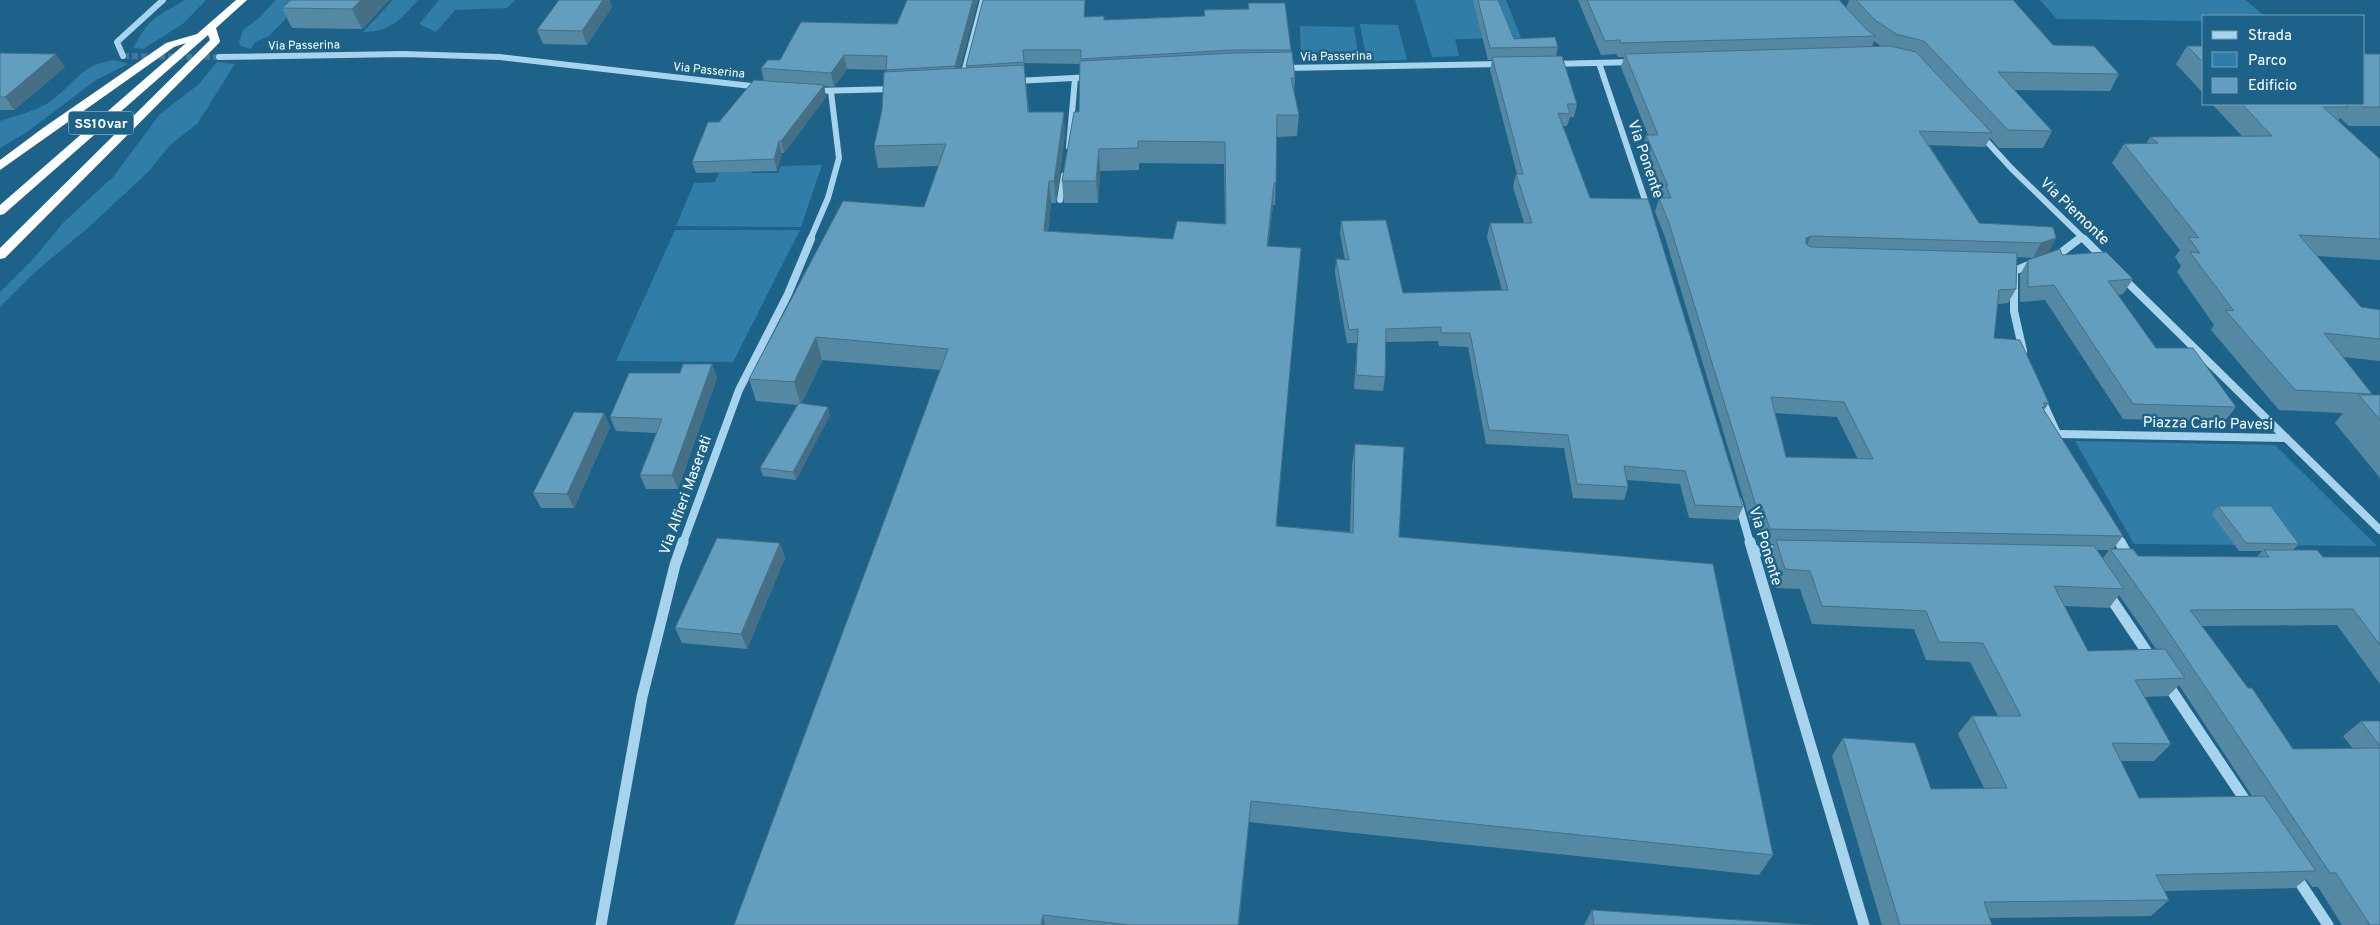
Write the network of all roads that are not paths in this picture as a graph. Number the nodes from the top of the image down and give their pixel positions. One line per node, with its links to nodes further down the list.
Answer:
1 (164, 0): 5 (street)
2 (242, 0): 4 (highway, SS10var)
3 (983, 0): 15 (street)
4 (206, 31): 23 (highway); 25 (highway, SS10var); 28 (highway)
5 (123, 56)
6 (220, 57): 16 (street, Via Passerina)
7 (1646, 61): 8 (street)
8 (1599, 63): 10 (street); 26 (street, Via Ponente)
9 (1510, 64): 11 (street, Via Passerina)
10 (1540, 64)
11 (1281, 68)
12 (1103, 76): 13 (street)
13 (1074, 78): 14 (street); 21 (street)
14 (1008, 82)
15 (970, 84)
16 (769, 88)
17 (902, 88): 19 (street)
18 (804, 91): 19 (street)
19 (831, 92): 45 (street, Via Alfieri Maserati)
20 (1972, 125): 27 (street, Via Piemonte)
21 (1067, 157)
22 (1066, 165): 24 (street)
23 (0, 166)
24 (1060, 200)
25 (0, 211)
26 (1653, 221)
27 (2082, 237): 30 (street); 31 (street, Via Piemonte)
28 (0, 254)
29 (2010, 262): 30 (street)
30 (2034, 262): 33 (street)
31 (2109, 264)
32 (2116, 271): 35 (street)
33 (2026, 360)
34 (2038, 392): 35 (street, Piazza Carlo Pavesi)
35 (2286, 438): 38 (street, Piazza Carlo Pavesi)
36 (1736, 495): 39 (street, Via Ponente)
37 (2110, 525): 41 (street)
38 (2380, 530)
39 (1753, 551): 40 (street); 46 (street, Via Ponente)
40 (1792, 552)
41 (2129, 558)
42 (2100, 582): 43 (street)
43 (2257, 818)
44 (2290, 867): 47 (street)
45 (601, 925)
46 (1864, 925)
47 (2328, 925)

